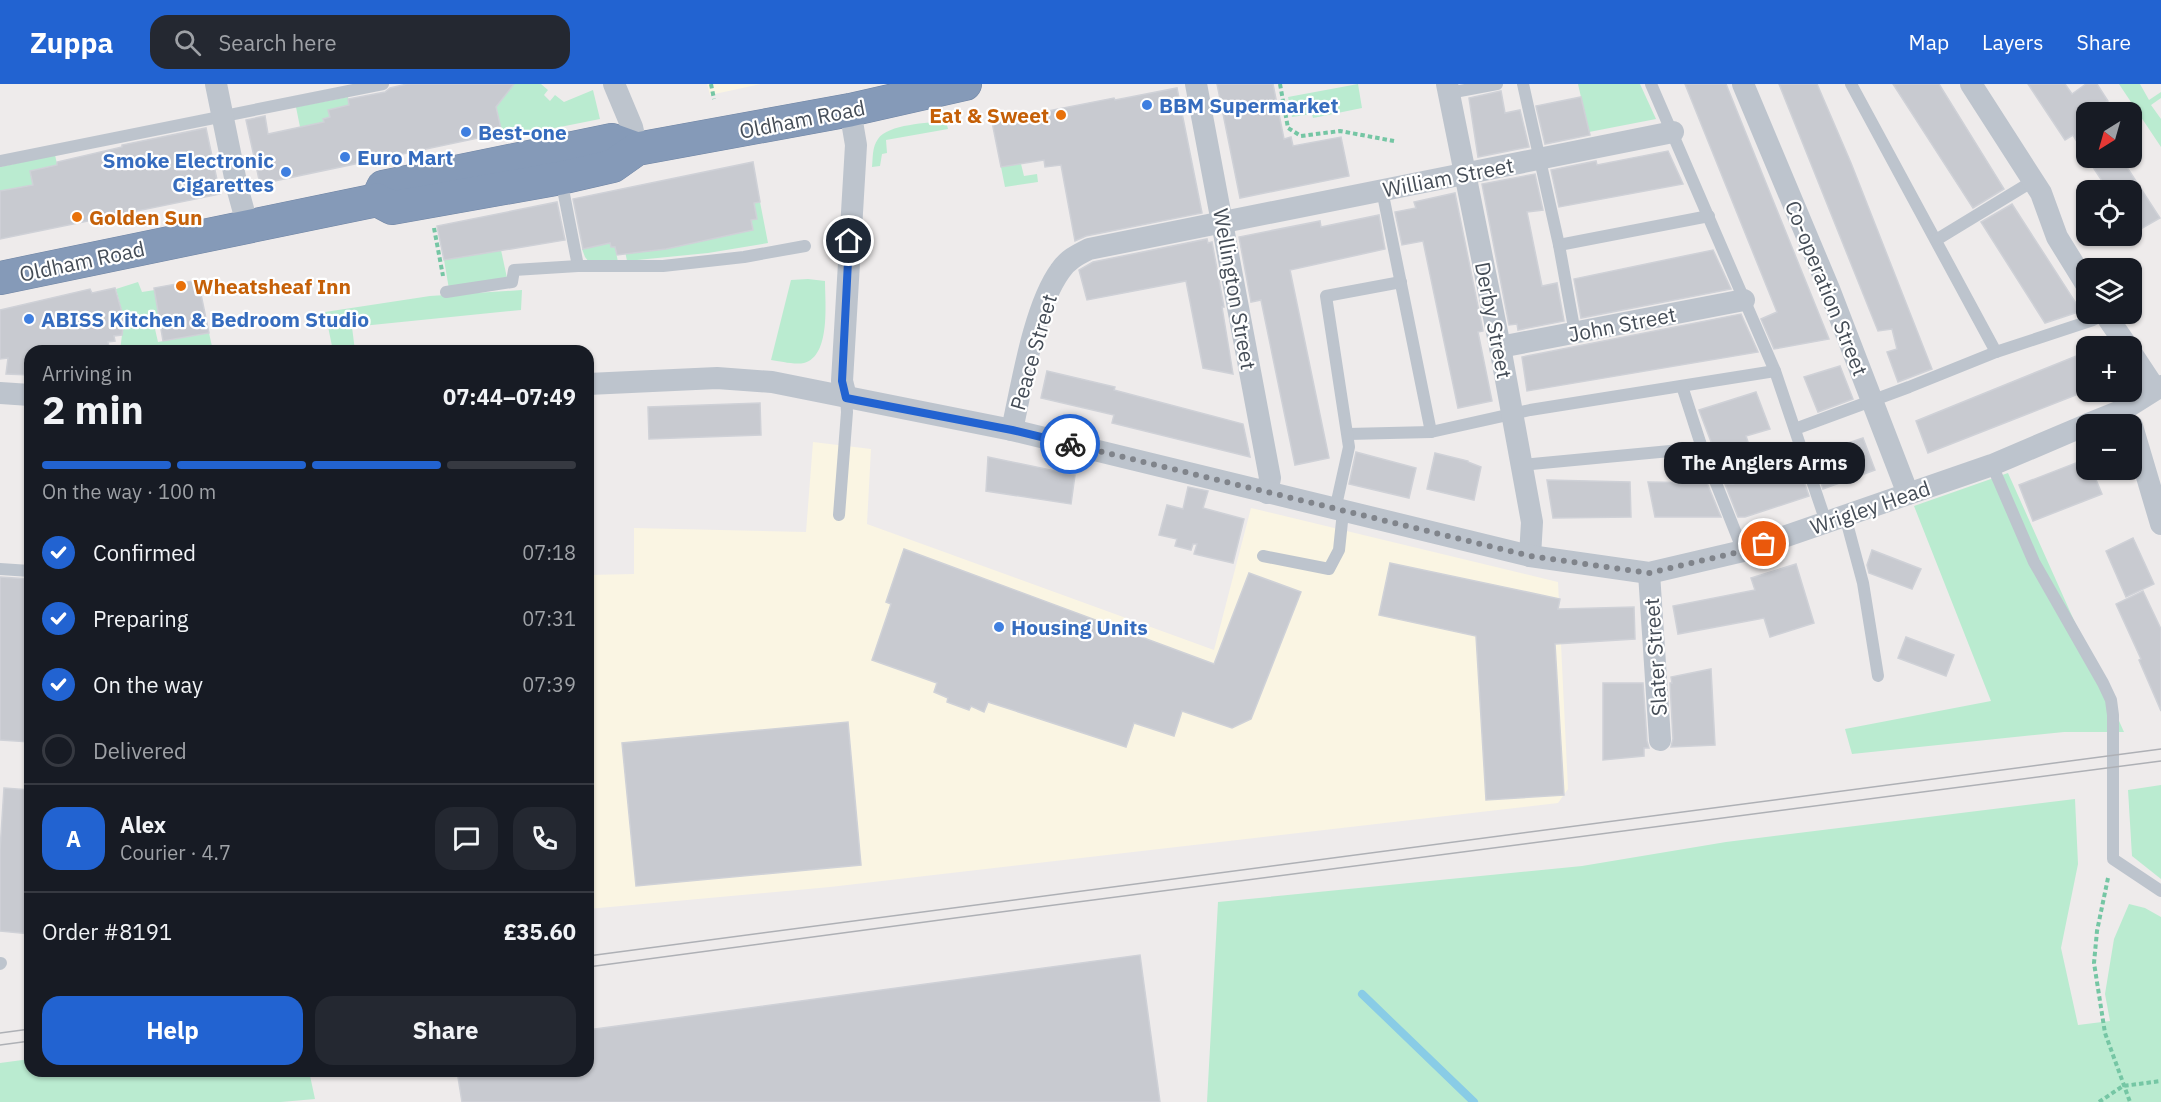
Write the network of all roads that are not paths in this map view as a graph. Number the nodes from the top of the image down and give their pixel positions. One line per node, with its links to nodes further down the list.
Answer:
1 (216, 84): 15 (street)
2 (383, 84): 15 (lane)
3 (614, 84): 17 (street)
4 (965, 84): 13 (highway, Oldham Road)
5 (1196, 84): 26 (street, Wellington Street)
6 (1497, 84): 12 (lane)
7 (1523, 84): 18 (lane)
8 (1651, 84): 16 (lane)
9 (1743, 84): 49 (street, Co-operation Street)
10 (1851, 84): 28 (lane)
11 (1971, 84): 22 (street)
12 (1448, 88): 20 (street, Derby Street)
13 (901, 91): 14 (highway, Oldham Road)
14 (850, 110): 17 (highway, Oldham Road); 48 (street)
15 (222, 116): 19 (lane); 27 (street)
16 (1673, 132): 18 (street, William Street); 25 (lane)
17 (637, 149): 21 (highway, Oldham Road); 24 (highway, Oldham Road)
18 (1541, 159): 20 (street, William Street); 29 (lane)
19 (0, 161)
20 (1465, 173): 23 (street, William Street); 39 (street, Derby Street)
21 (561, 178): 24 (highway, Oldham Road); 31 (lane)
22 (2033, 181): 28 (lane); 32 (street)
23 (1382, 190): 26 (street, William Street); 34 (lane)
24 (376, 200): 27 (highway, Oldham Road)
25 (1709, 216): 29 (lane); 36 (lane)
26 (1223, 222): 53 (street, Peace Street); 61 (street, Wellington Street)
27 (248, 227): 33 (highway, Oldham Road)
28 (1935, 240): 40 (lane)
29 (1559, 245): 38 (lane)
30 (805, 246): 31 (lane)
31 (578, 266): 35 (lane)
32 (2076, 268)
33 (0, 278)
34 (1401, 282): 55 (lane); 56 (lane)
35 (446, 292)
36 (1744, 300): 38 (street, John Street); 42 (lane)
37 (2081, 324): 40 (lane)
38 (1575, 333): 39 (street, John Street)
39 (1500, 347): 50 (street, Derby Street)
40 (1996, 352): 49 (lane)
41 (2142, 367): 45 (street)
42 (1775, 371): 44 (lane); 52 (lane)
43 (594, 384): 48 (street)
44 (1682, 386): 50 (lane); 57 (lane)
45 (2158, 388): 51 (street, Wrigley Head)
46 (0, 393): 47 (street)
47 (24, 395)
48 (846, 398): 53 (street); 64 (lane)
49 (1873, 400): 52 (lane); 62 (street, Co-operation Street)
50 (1513, 414): 55 (lane); 59 (street, Derby Street)
51 (2134, 414)
52 (1795, 429): 65 (lane)
53 (1012, 430): 61 (street)
54 (2076, 430): 60 (street, Wrigley Head)
55 (1431, 432): 56 (lane)
56 (1348, 434): 63 (lane)
57 (1702, 448): 59 (lane); 67 (lane)
58 (2142, 462): 66 (street)
59 (1522, 465): 69 (street, Derby Street)
60 (1992, 465): 62 (street, Wrigley Head); 75 (lane)
61 (1267, 493): 63 (street)
62 (1908, 494): 65 (street, Wrigley Head)
63 (1339, 511): 68 (lane); 69 (street)
64 (839, 515)
65 (1835, 519): 67 (street, Wrigley Head); 73 (lane)
66 (2161, 524)
67 (1743, 551): 72 (street, Wrigley Head)
68 (1263, 556)
69 (1530, 556): 72 (street)
70 (0, 569): 71 (lane)
71 (24, 571)
72 (1649, 573): 74 (street, Slater Street)
73 (1878, 676)
74 (1660, 740)
75 (2161, 891)

